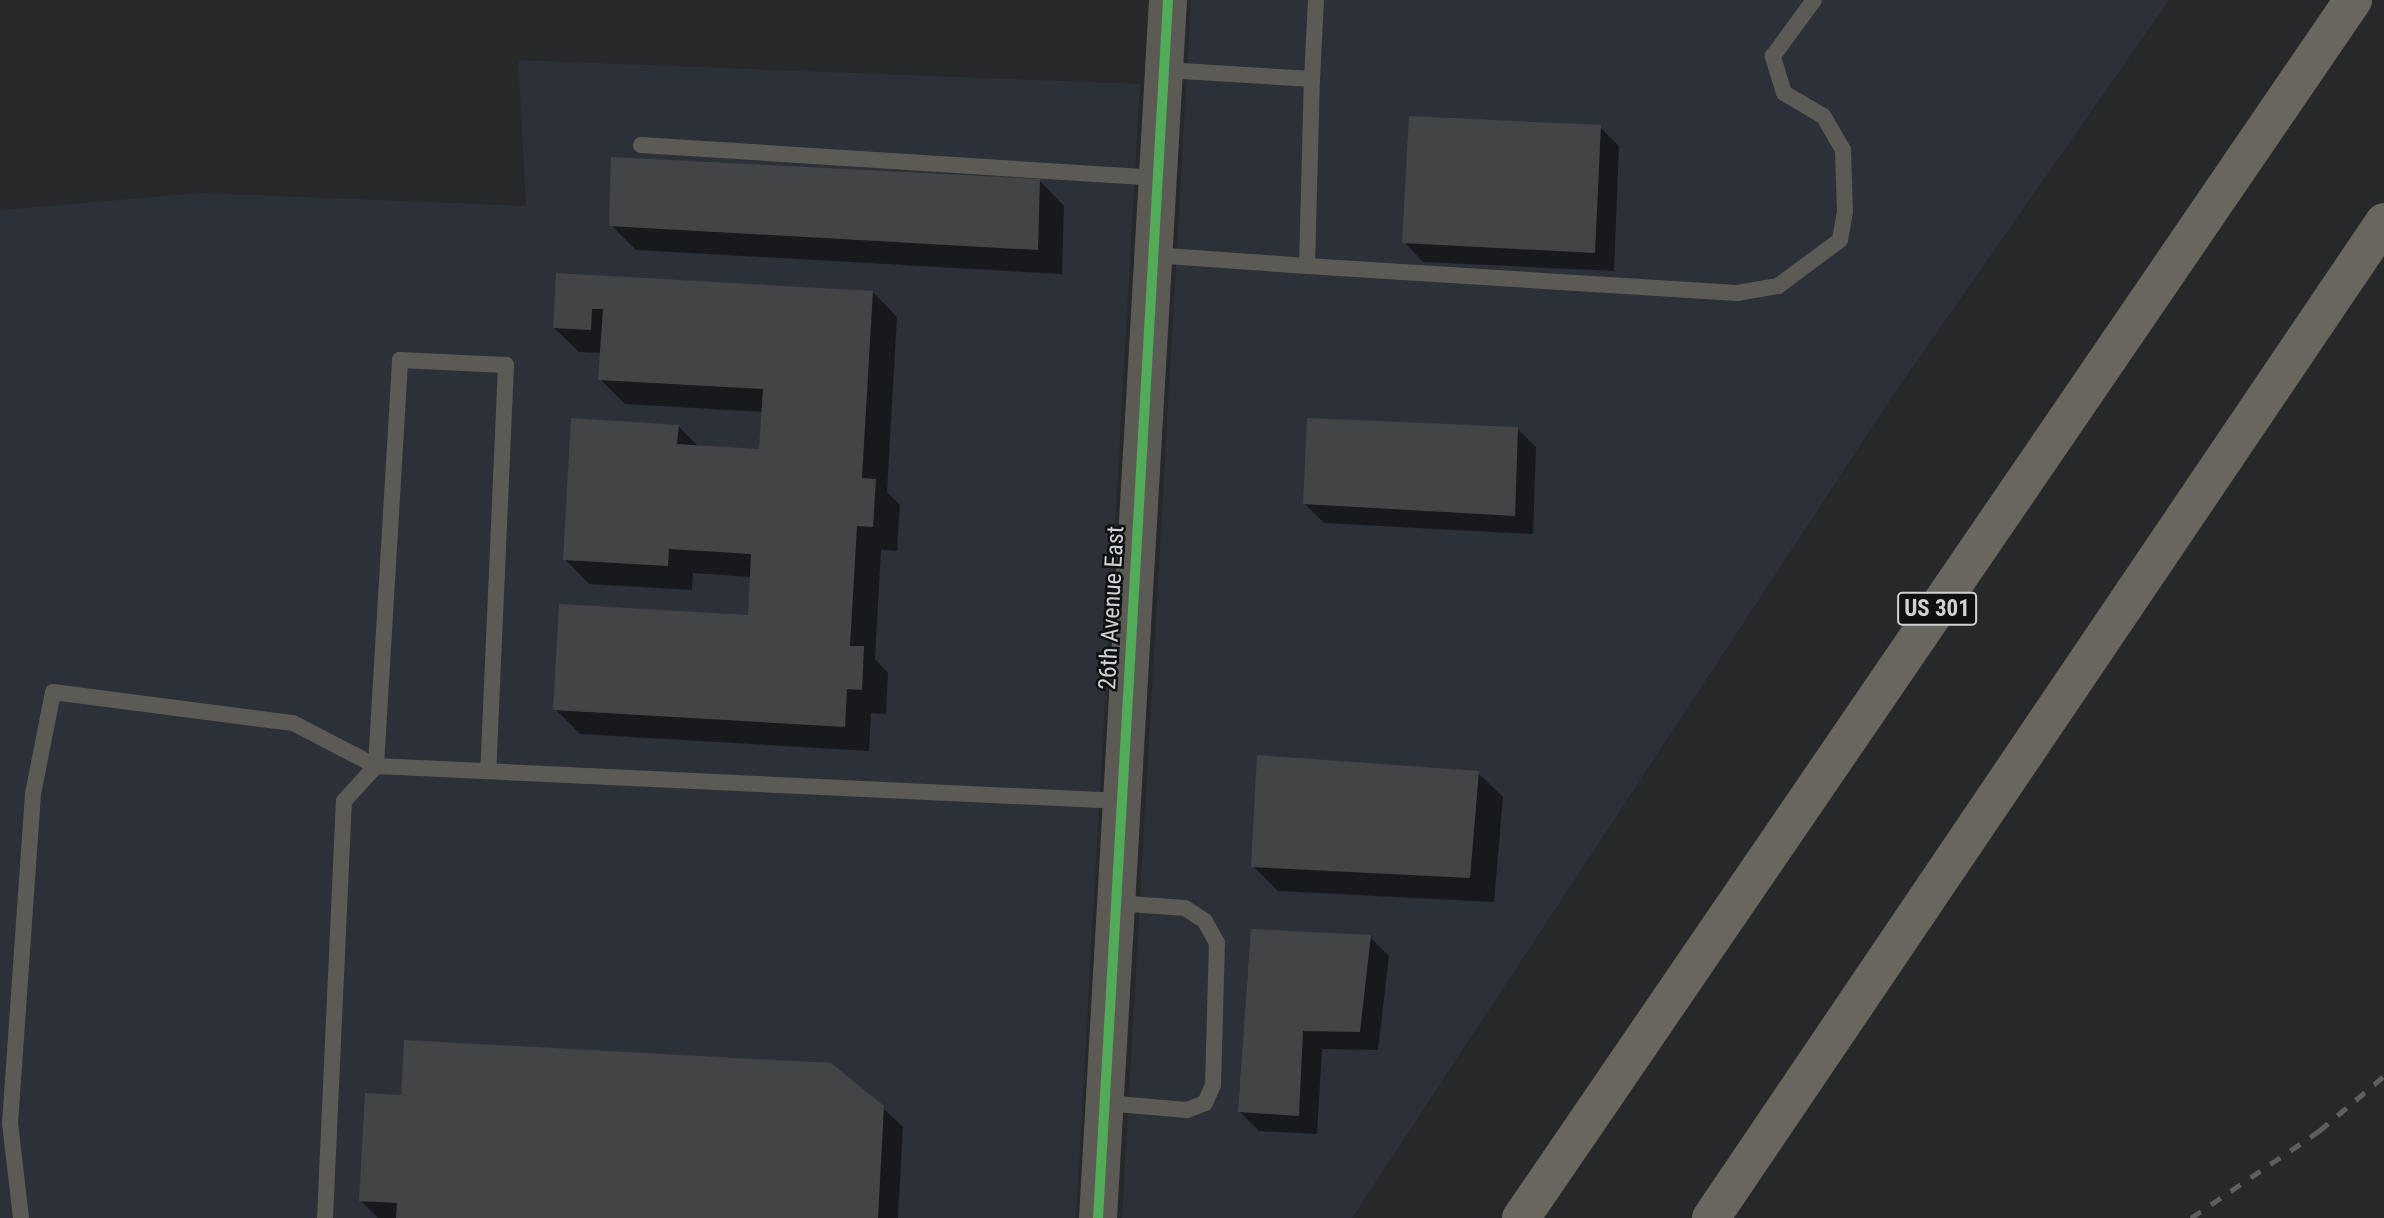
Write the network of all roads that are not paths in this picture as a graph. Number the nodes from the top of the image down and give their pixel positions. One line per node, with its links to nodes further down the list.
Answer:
1 (1168, 0): 5 (street, 26th Avenue East)
2 (1316, 0): 6 (lane)
3 (1814, 0): 11 (lane)
4 (2353, 0): 20 (main road, US 301)
5 (1164, 70): 6 (lane); 8 (street, 26th Avenue East)
6 (1312, 79): 11 (lane)
7 (642, 145): 8 (lane)
8 (1158, 178): 10 (street, 26th Avenue East)
9 (2384, 222): 21 (main road)
10 (1153, 255): 11 (lane); 14 (street, 26th Avenue East)
11 (1307, 266)
12 (376, 766): 13 (lane); 13 (lane); 17 (lane); 18 (lane)
13 (488, 770): 14 (lane)
14 (1122, 801): 15 (street, 26th Avenue East)
15 (1116, 903): 16 (street, 26th Avenue East); 16 (lane)
16 (1105, 1102): 19 (street, 26th Avenue East)
17 (20, 1218)
18 (325, 1218)
19 (1098, 1218)
20 (1521, 1218)
21 (1711, 1218)

